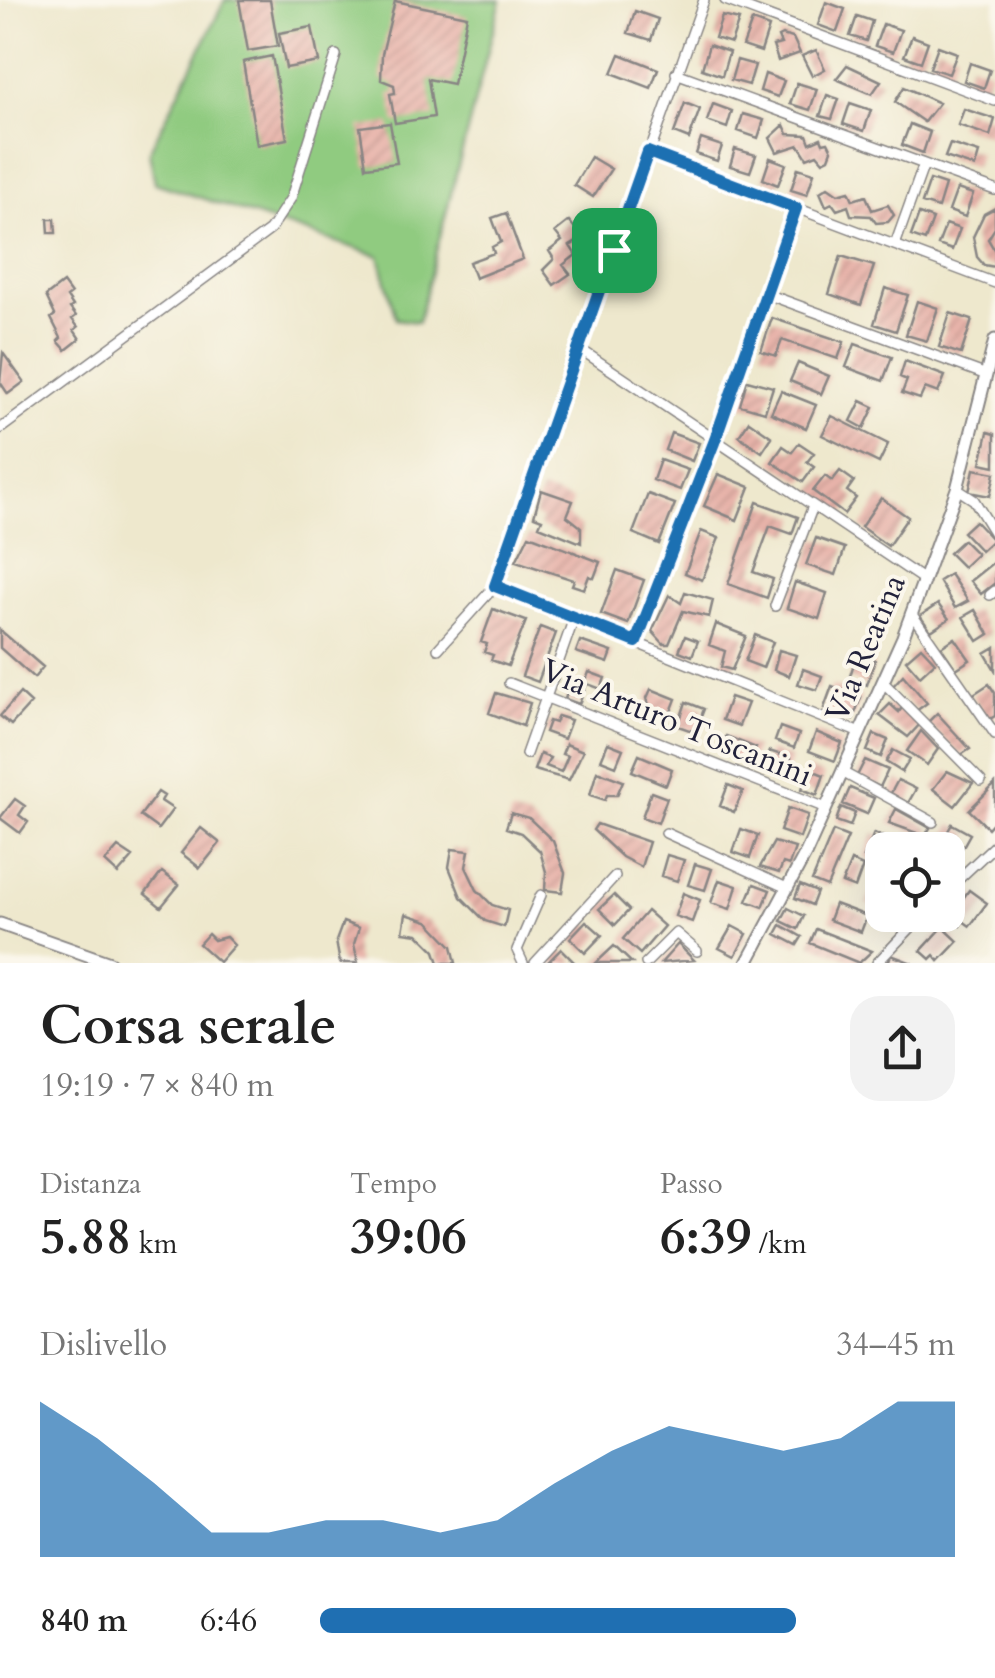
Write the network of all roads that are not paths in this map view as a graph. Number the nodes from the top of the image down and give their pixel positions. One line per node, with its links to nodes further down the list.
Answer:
1 (704, 0): 4 (street)
2 (725, 0): 5 (street)
3 (336, 55): 16 (street)
4 (676, 73): 6 (street); 7 (street)
5 (995, 101)
6 (648, 152): 9 (street); 14 (street)
7 (924, 164): 8 (street); 10 (street)
8 (995, 190)
9 (796, 208): 10 (street); 12 (street)
10 (895, 245): 11 (street)
11 (995, 283)
12 (764, 293): 15 (street); 17 (street)
13 (995, 340): 15 (street, Via Reatina)
14 (580, 349): 17 (street); 22 (street)
15 (984, 374): 18 (street, Via Reatina)
16 (0, 428)
17 (715, 440): 19 (street); 26 (street)
18 (957, 490): 20 (street); 21 (street, Via Reatina)
19 (813, 506): 21 (street); 23 (street)
20 (995, 534)
21 (924, 580): 24 (street, Via Reatina)
22 (495, 586): 25 (street); 27 (street)
23 (775, 606)
24 (911, 613): 29 (street, Via Reatina); 32 (street)
25 (574, 618): 26 (street); 30 (street)
26 (636, 642): 31 (street)
27 (438, 648)
28 (509, 682): 30 (street, Via Arturo Toscanini)
29 (883, 682): 31 (street, Via Reatina); 35 (street)
30 (546, 697): 33 (street); 36 (street, Via Arturo Toscanini)
31 (860, 733): 34 (street, Via Reatina)
32 (995, 734)
33 (526, 754)
34 (842, 772): 36 (street, Via Reatina); 37 (street)
35 (981, 781)
36 (826, 808): 42 (street, Via Reatina)
37 (933, 822)
38 (666, 833): 42 (street)
39 (995, 844): 40 (street)
40 (965, 873)
41 (615, 876): 49 (street)
42 (788, 888): 51 (street, Via Reatina)
43 (541, 895): 48 (street)
44 (0, 924): 47 (street)
45 (907, 932): 52 (street)
46 (697, 951): 50 (street)
47 (110, 963)
48 (523, 963)
49 (535, 963)
50 (646, 963)
51 (746, 963)
52 (877, 963)

